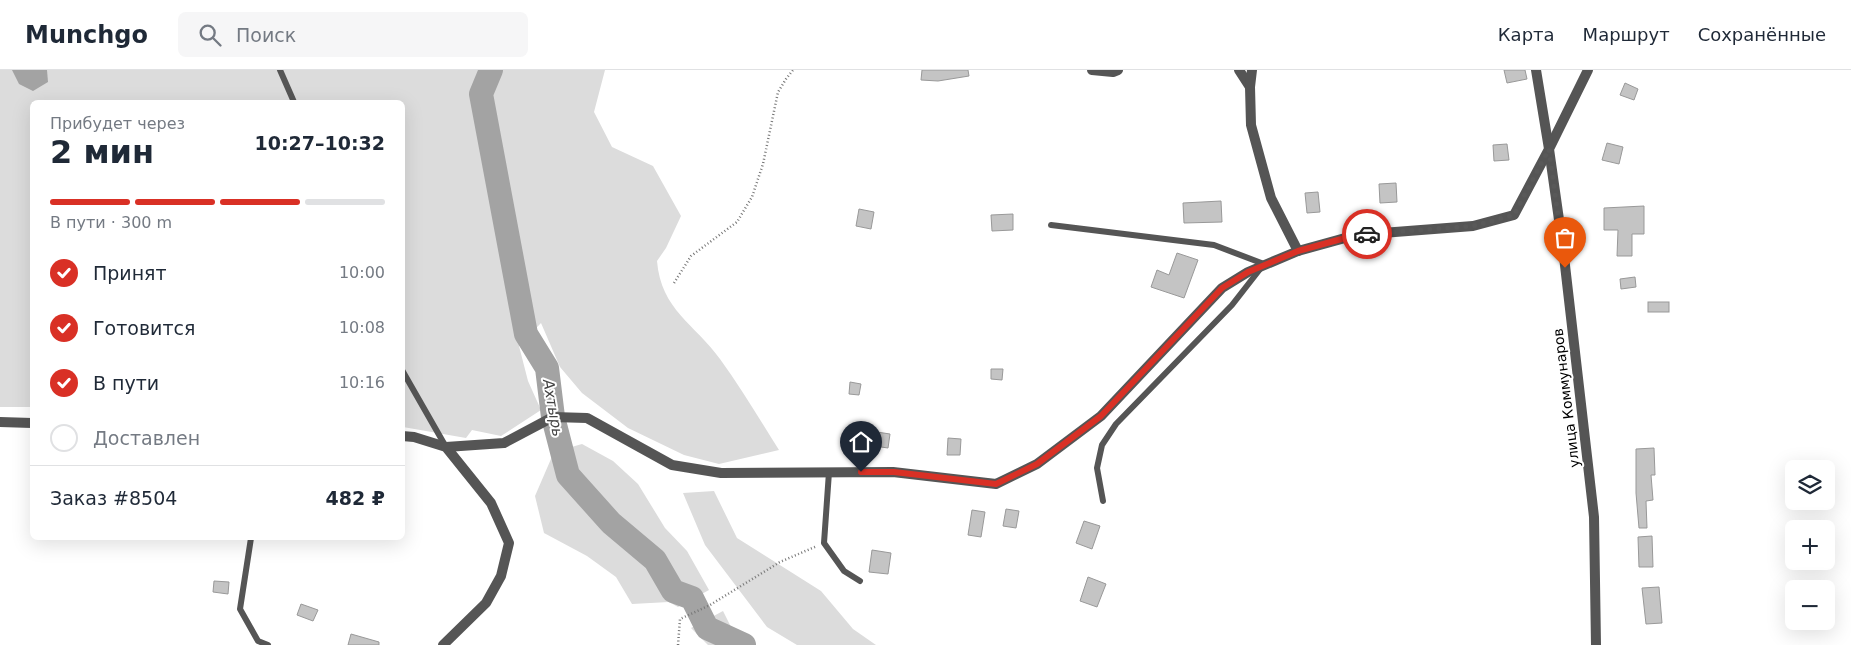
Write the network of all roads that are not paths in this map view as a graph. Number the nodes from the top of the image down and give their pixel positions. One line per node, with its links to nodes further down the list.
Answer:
1 (280, 70): 9 (lane)
2 (1092, 70): 3 (street)
3 (1118, 70)
4 (1238, 70): 8 (street)
5 (1252, 70): 8 (street)
6 (1536, 70): 10 (street, улица Коммунаров)
7 (1588, 70): 10 (street)
8 (1250, 87): 12 (street)
9 (293, 100)
10 (1549, 149): 12 (street); 25 (street, улица Коммунаров)
11 (1051, 226): 13 (lane)
12 (1298, 251): 13 (street)
13 (1264, 264): 19 (street); 20 (lane)
14 (405, 375): 18 (lane)
15 (0, 422): 16 (street)
16 (30, 423)
17 (405, 436): 18 (street)
18 (446, 447): 19 (street); 24 (street)
19 (829, 472): 22 (lane)
20 (1103, 501)
21 (251, 540): 23 (lane)
22 (860, 581)
23 (268, 645)
24 (443, 645)
25 (1596, 645)

